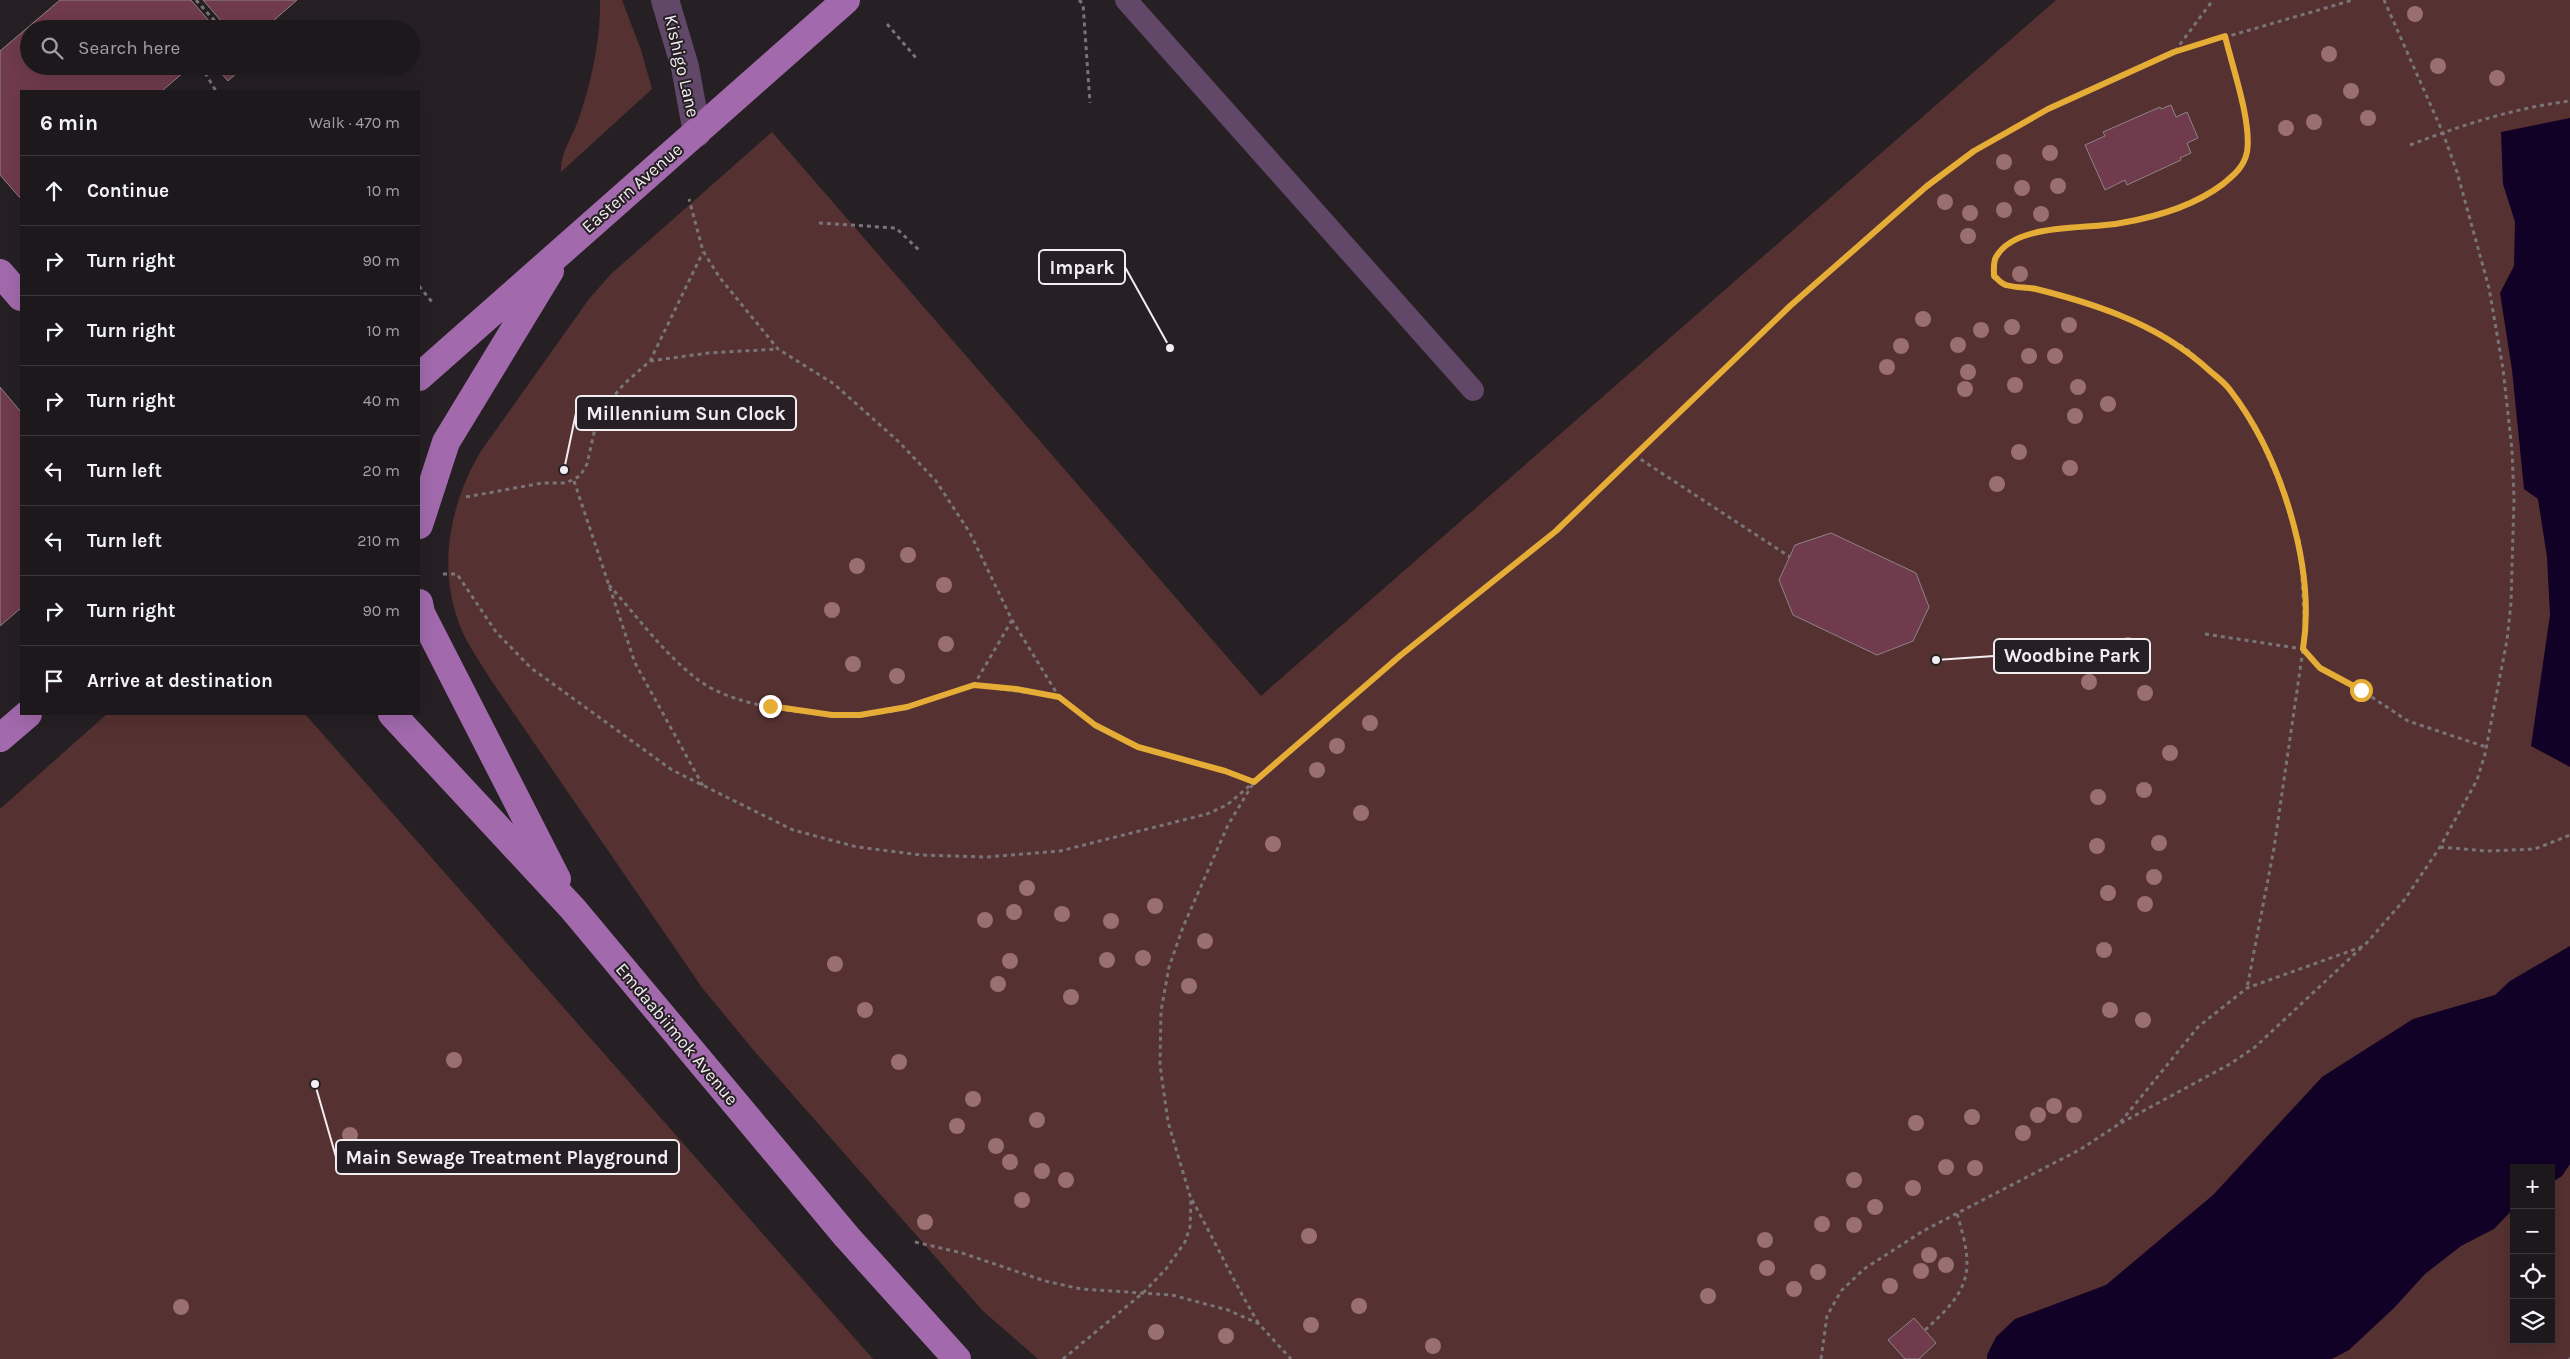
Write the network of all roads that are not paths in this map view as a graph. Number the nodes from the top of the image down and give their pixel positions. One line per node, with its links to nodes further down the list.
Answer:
1 (665, 0): 4 (street, Kishigo Lane)
2 (846, 0): 4 (main road, Eastern Avenue)
3 (1126, 0): 9 (lane)
4 (697, 133): 5 (main road, Eastern Avenue)
5 (565, 246): 8 (main road, Eastern Avenue); 10 (main road)
6 (0, 273): 7 (main road)
7 (20, 296)
8 (420, 375)
9 (1473, 390)
10 (420, 522)
11 (420, 608): 15 (main road)
12 (27, 715): 14 (main road)
13 (393, 715): 15 (main road, Emdaabiimok Avenue)
14 (0, 738)
15 (573, 909): 16 (main road, Emdaabiimok Avenue)
16 (957, 1359)

